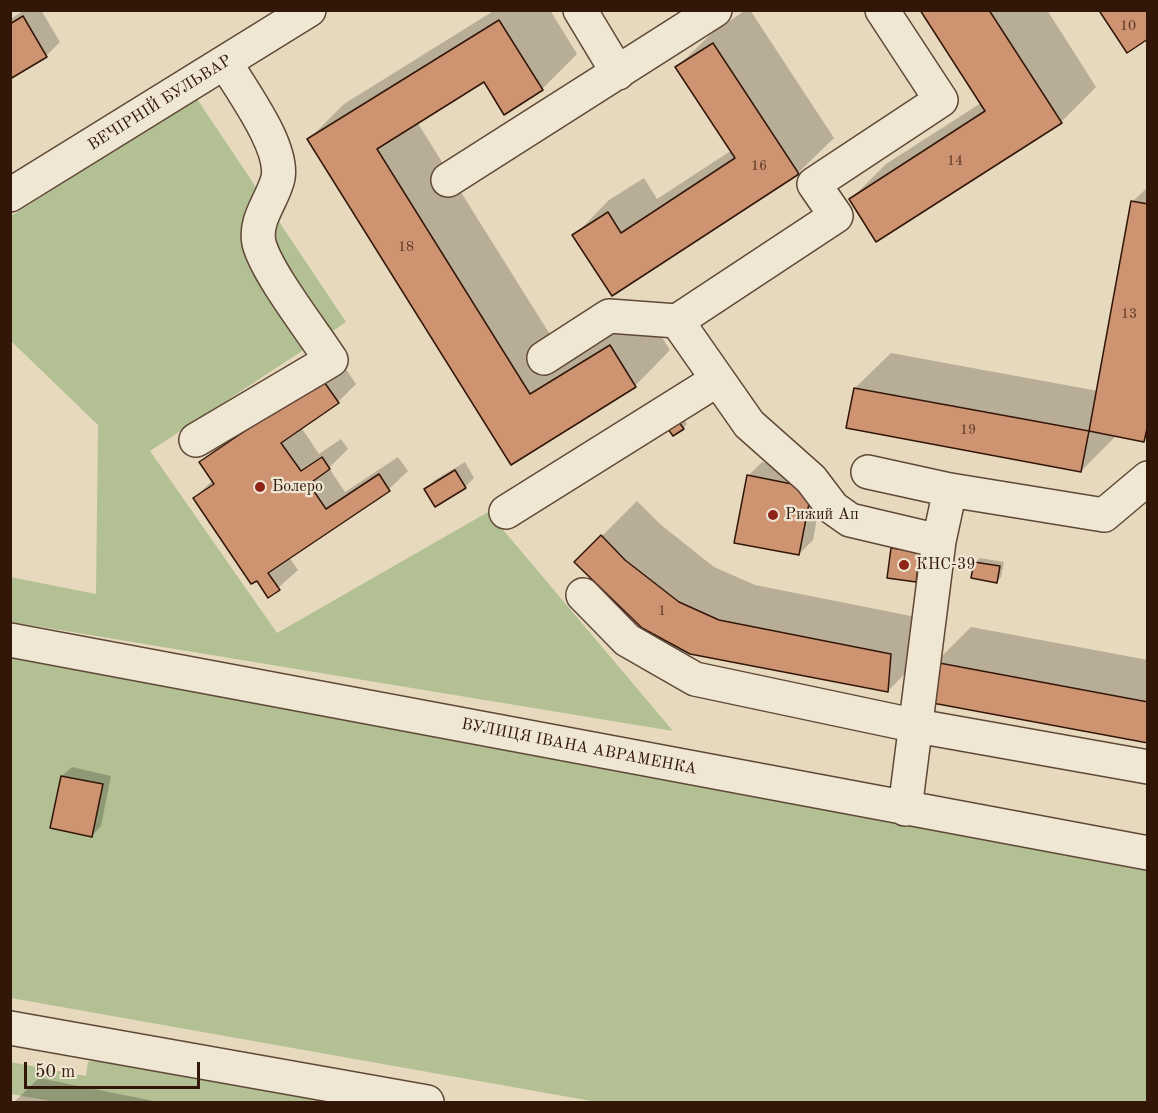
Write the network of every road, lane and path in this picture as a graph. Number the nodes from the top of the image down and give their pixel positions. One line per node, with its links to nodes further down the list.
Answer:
1 (309, 10): 5 (street, ВЕЧІРНІЙ БУЛЬВАР)
2 (580, 10): 7 (street)
3 (715, 10): 7 (street)
4 (882, 10): 10 (street)
5 (270, 21): 6 (street, ВЕЧІРНІЙ БУЛЬВАР)
6 (225, 62): 9 (street, ВЕЧІРНІЙ БУЛЬВАР); 13 (street)
7 (618, 73): 8 (street)
8 (448, 180)
9 (10, 195)
10 (677, 321): 11 (street); 12 (street)
11 (544, 358)
12 (717, 380): 17 (street); 18 (street)
13 (196, 440)
14 (868, 472): 16 (street)
15 (1148, 478): 16 (street)
16 (950, 490): 18 (street)
17 (506, 512)
18 (939, 541): 21 (street)
19 (583, 595): 21 (street)
20 (10, 640): 23 (street, ВУЛИЦЯ ІВАНА АВРАМЕНКА)
21 (917, 726): 22 (street); 23 (street)
22 (1148, 767)
23 (905, 809): 24 (street, ВУЛИЦЯ ІВАНА АВРАМЕНКА)
24 (1148, 853)
25 (10, 1028): 26 (street)
26 (428, 1102)

